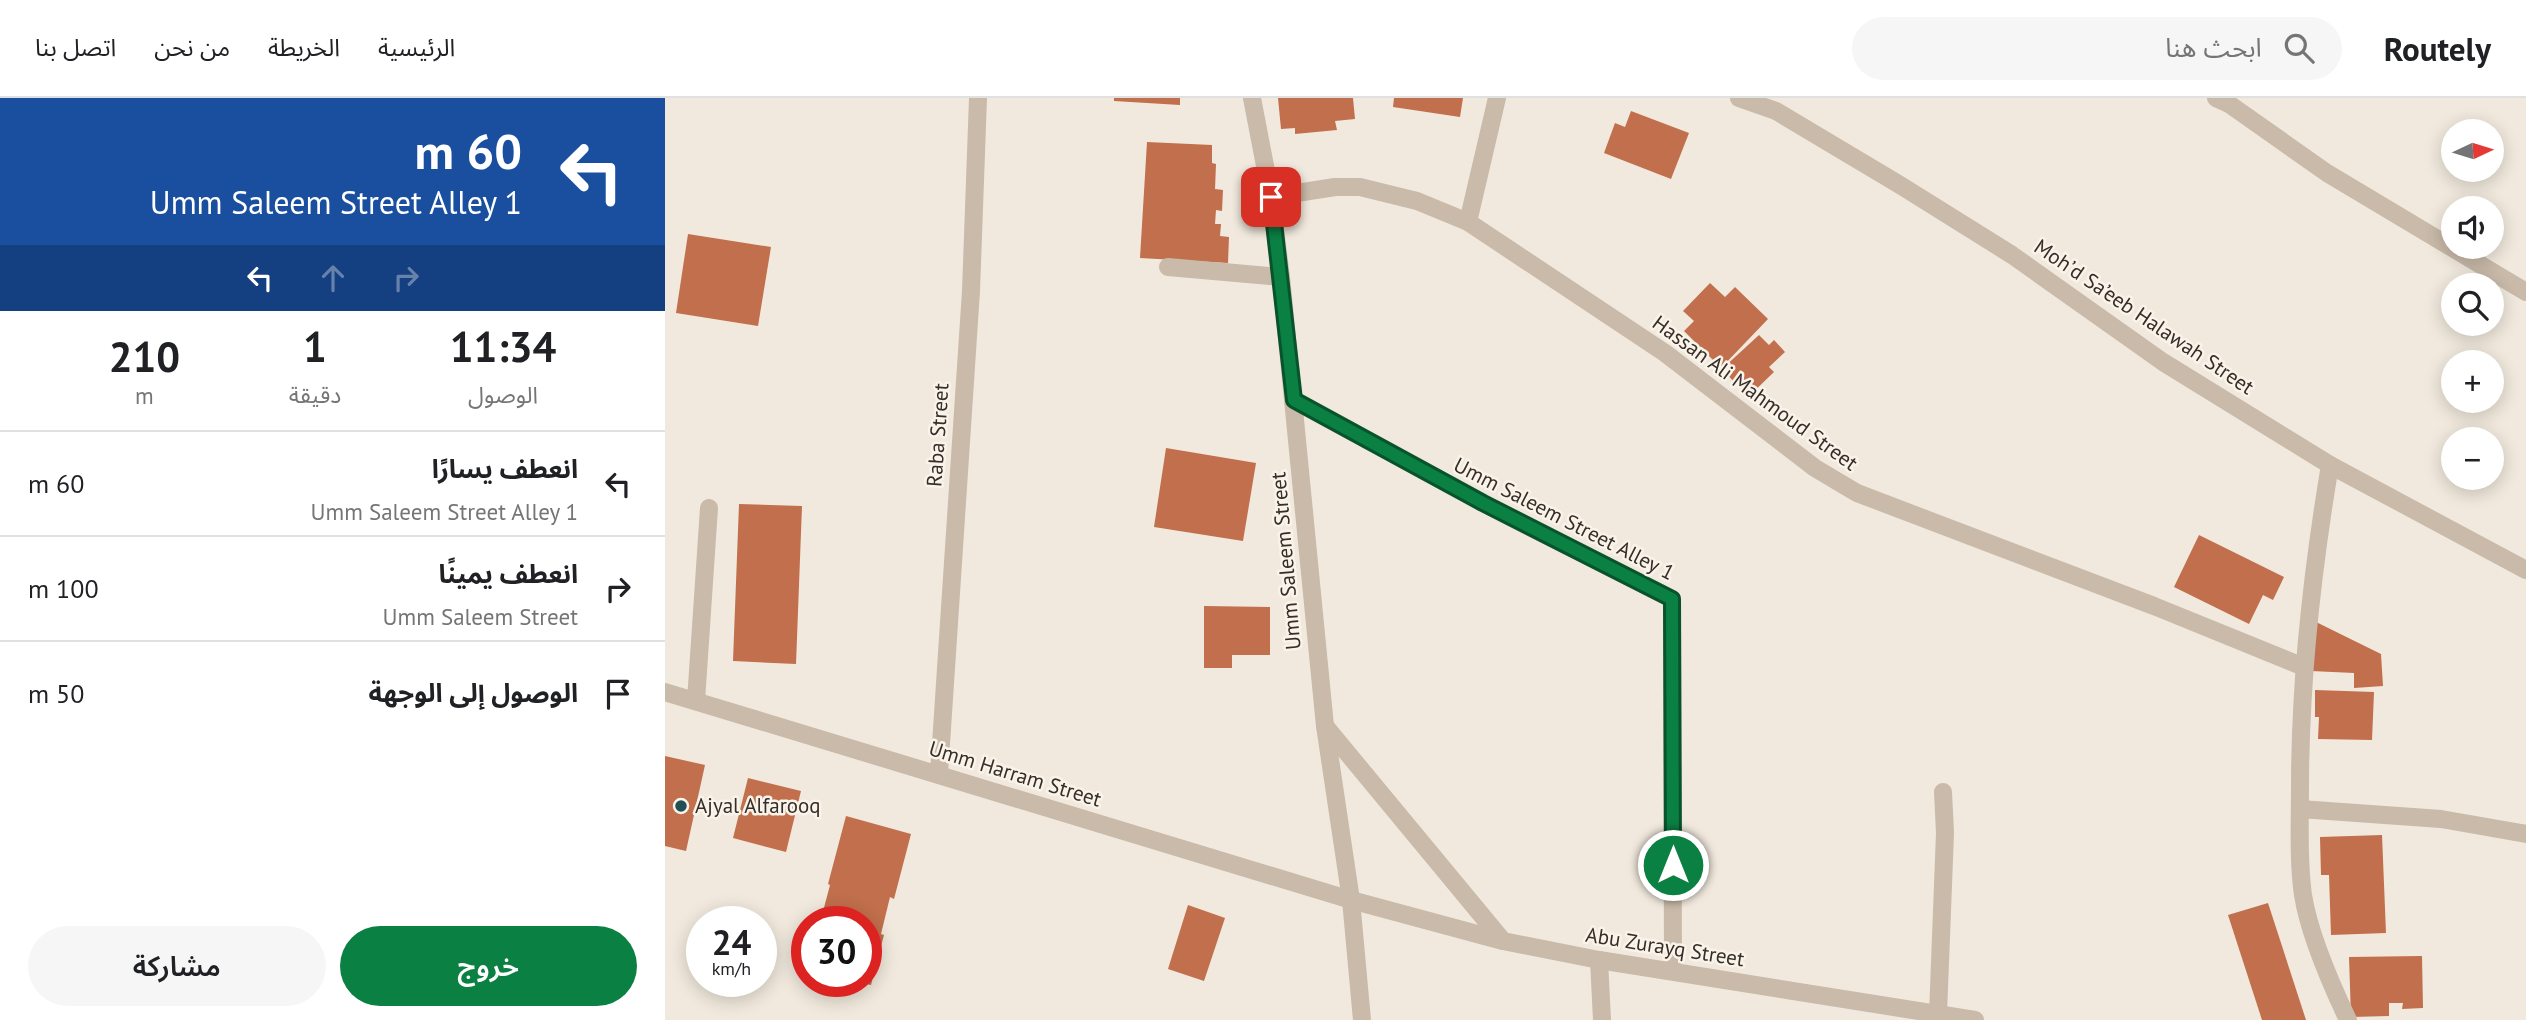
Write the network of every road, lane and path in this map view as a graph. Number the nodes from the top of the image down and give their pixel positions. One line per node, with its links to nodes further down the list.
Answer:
1 (978, 98): 20 (street, Raba Street)
2 (1252, 98): 7 (street, Umm Saleem Street)
3 (1497, 98): 8 (street)
4 (1739, 98): 6 (street, Moh’d Sa’eeb Halawah Street)
5 (2225, 100): 11 (street)
6 (1777, 104): 13 (street, Moh’d Sa’eeb Halawah Street)
7 (1271, 197): 8 (street, Hassan Ali Mahmoud Street); 10 (street, Umm Saleem Street)
8 (1468, 222): 16 (street, Hassan Ali Mahmoud Street)
9 (1168, 267): 10 (street)
10 (1281, 277): 12 (street, Umm Saleem Street)
11 (2526, 292)
12 (1294, 400): 19 (street, Umm Saleem Street); 27 (street, Umm Saleem Street Alley 1)
13 (2330, 465): 15 (street, Moh’d Sa’eeb Halawah Street); 16 (street)
14 (709, 508): 18 (street)
15 (2526, 570)
16 (2304, 667): 22 (street)
17 (665, 692): 18 (street, Umm Harram Street)
18 (696, 701): 20 (street, Umm Harram Street)
19 (1325, 726): 24 (street, Umm Saleem Street); 25 (street)
20 (939, 774): 24 (street, Umm Harram Street)
21 (1943, 792): 28 (street)
22 (2300, 809): 23 (street); 32 (street)
23 (2526, 834)
24 (1351, 900): 25 (street, Abu Zurayq Street); 29 (street, Umm Saleem Street)
25 (1503, 941): 26 (street, Abu Zurayq Street)
26 (1599, 960): 27 (street, Abu Zurayq Street); 30 (street)
27 (1673, 971): 28 (street, Abu Zurayq Street)
28 (1938, 1014): 31 (street, Abu Zurayq Street)
29 (1361, 1020)
30 (1602, 1020)
31 (1975, 1020)
32 (2348, 1020)

